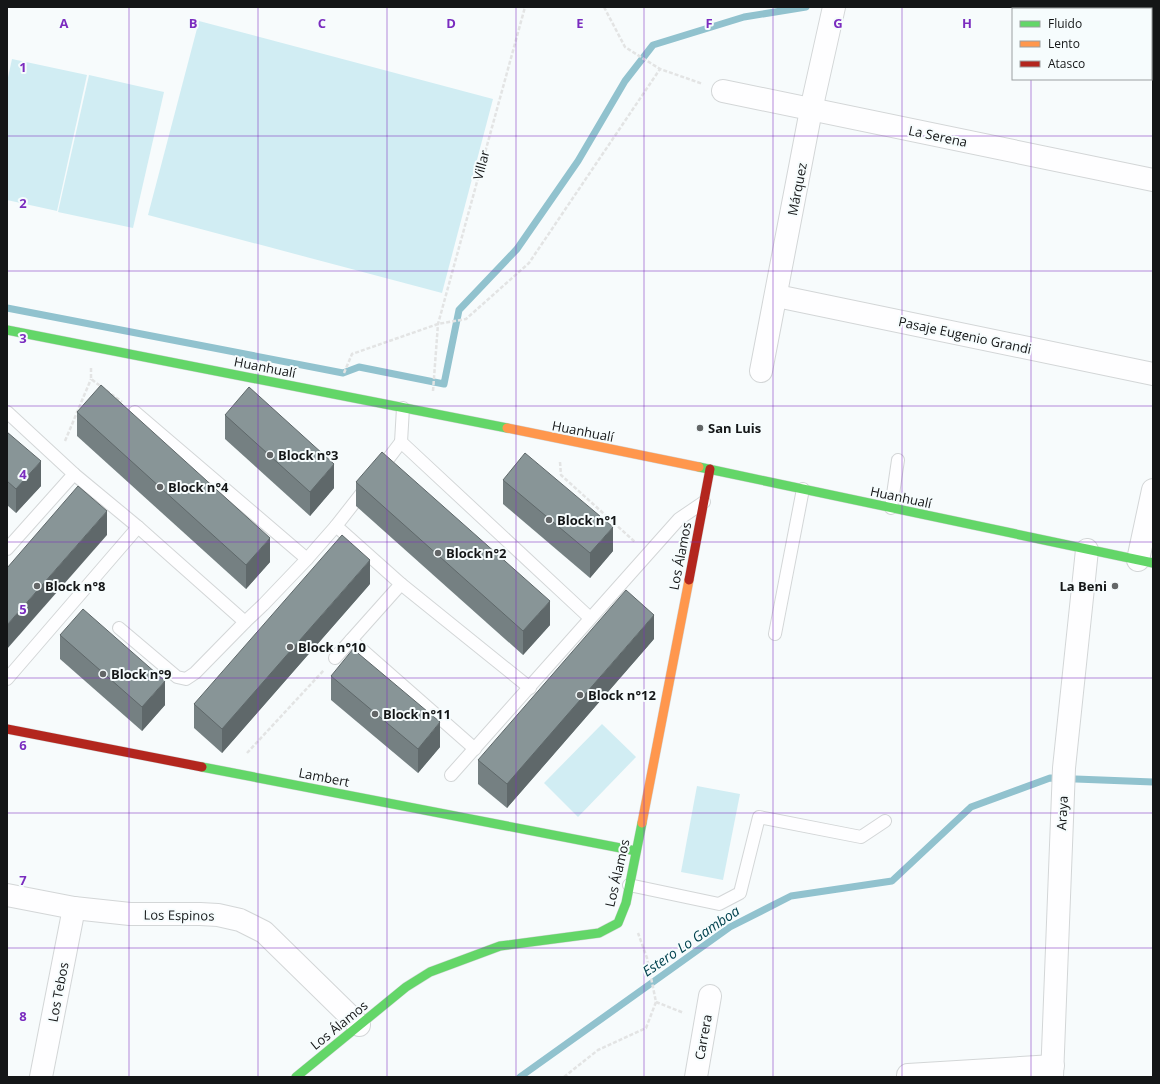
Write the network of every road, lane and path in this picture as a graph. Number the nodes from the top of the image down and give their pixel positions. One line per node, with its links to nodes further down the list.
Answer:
1 (525, 7): 9 (path, Villar)
2 (604, 7): 4 (path)
3 (834, 7): 6 (street, Márquez)
4 (660, 69): 5 (path); 9 (path)
5 (723, 91): 6 (street, La Serena)
6 (811, 110): 7 (street, La Serena); 8 (street, Márquez)
7 (1153, 180)
8 (777, 296): 14 (street, Márquez); 15 (street, Pasaje Eugenio Grandi)
9 (438, 324): 12 (path); 13 (path, Villar)
10 (7, 330): 11 (street, Huanhualí)
11 (92, 347): 16 (path); 17 (street, Huanhualí)
12 (352, 354)
13 (436, 369)
14 (761, 372)
15 (1153, 374)
16 (91, 379): 19 (path); 22 (path)
17 (403, 408): 20 (street, Huanhualí); 21 (lane)
18 (7, 412): 22 (lane)
19 (135, 412): 35 (lane)
20 (558, 439): 24 (street, Huanhualí); 34 (path)
21 (401, 442): 30 (lane); 38 (lane)
22 (57, 458): 25 (lane)
23 (898, 460): 29 (lane)
24 (710, 469): 26 (street, Huanhualí); 28 (street, Los Álamos)
25 (74, 474): 31 (lane); 32 (lane)
26 (803, 489): 29 (street, Huanhualí); 41 (lane)
27 (1153, 490): 36 (street)
28 (704, 502): 34 (lane); 51 (street, Los Álamos)
29 (891, 508): 33 (street, Huanhualí)
30 (336, 526): 35 (lane); 37 (lane)
31 (138, 527): 39 (lane); 44 (lane)
32 (9, 543)
33 (1087, 550): 36 (street, Huanhualí); 60 (street, Araya)
34 (648, 554): 38 (lane)
35 (307, 559): 39 (lane)
36 (1145, 561)
37 (401, 584): 42 (lane); 45 (lane)
38 (590, 618): 45 (lane)
39 (245, 622): 40 (lane)
40 (119, 628)
41 (775, 634)
42 (351, 640): 43 (lane); 47 (lane)
43 (335, 658): 48 (path)
44 (7, 679)
45 (530, 688): 47 (lane)
46 (7, 729): 48 (street, Lambert)
47 (475, 749): 49 (lane)
48 (230, 772): 51 (street, Lambert)
49 (451, 775)
50 (885, 821): 52 (lane)
51 (636, 851): 52 (street, Los Álamos)
52 (629, 885): 59 (street, Los Álamos)
53 (7, 895): 54 (street, Los Espinos)
54 (74, 908): 59 (street, Los Espinos); 62 (street, Los Tebos)
55 (647, 958): 57 (path)
56 (710, 996): 58 (street, Carrera)
57 (656, 1002): 58 (path); 64 (path)
58 (706, 1021): 65 (street, Carrera)
59 (359, 1025): 63 (street, Los Álamos)
60 (1053, 1072): 61 (street)
61 (908, 1075)
62 (41, 1077)
63 (296, 1077)
64 (564, 1077)
65 (696, 1077)

